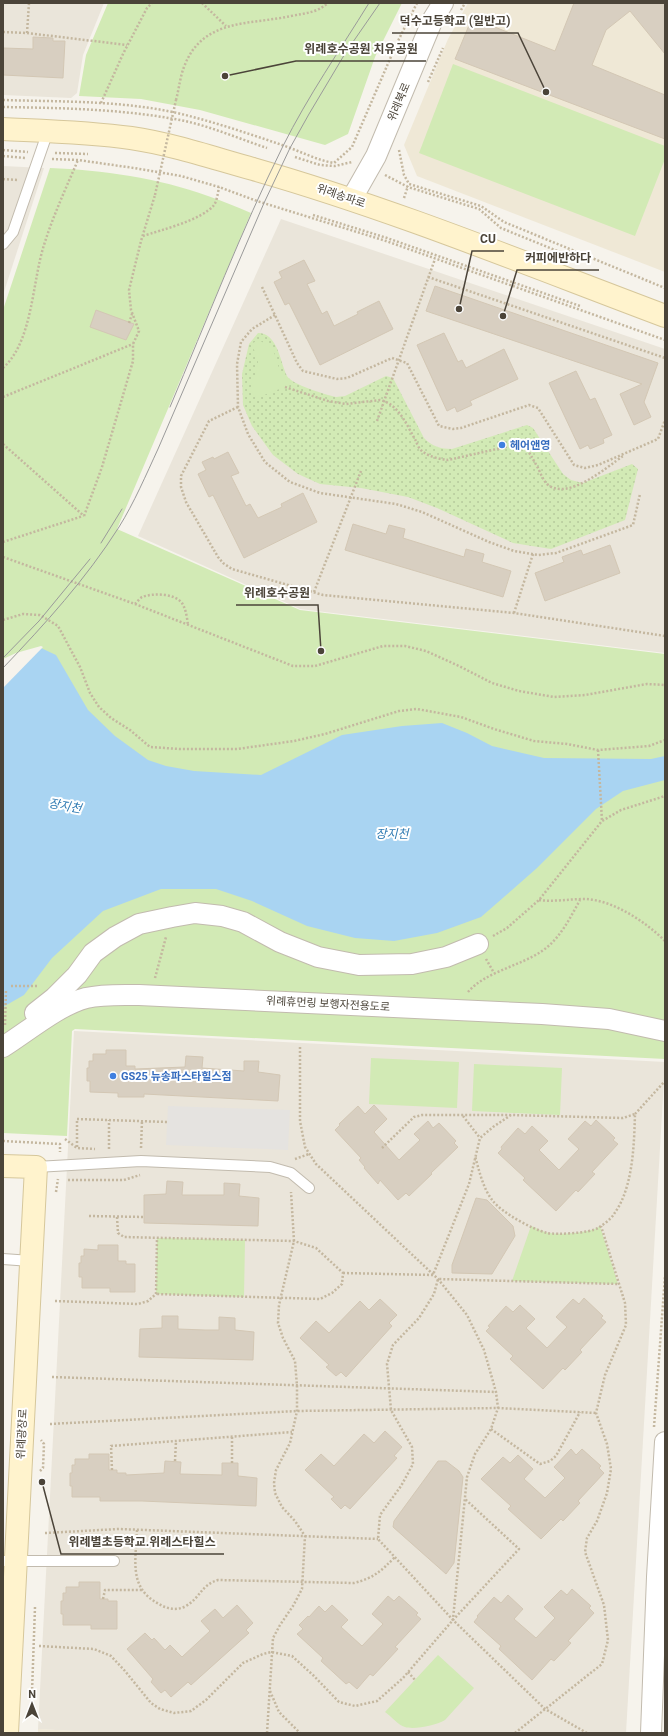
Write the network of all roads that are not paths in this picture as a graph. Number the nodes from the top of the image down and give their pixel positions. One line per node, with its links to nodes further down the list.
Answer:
1 (443, 3): 4 (street, 위례북로)
2 (3, 129): 3 (main road, 위례송파로)
3 (48, 131): 4 (main road, 위례송파로); 5 (lane)
4 (351, 200): 6 (main road, 위례송파로)
5 (3, 244)
6 (665, 316)
7 (478, 944): 9 (street)
8 (665, 1031): 9 (street, 위례휴먼링 보행자전용도로)
9 (4, 1037)
10 (3, 1166): 11 (main road)
11 (36, 1167): 12 (lane); 14 (main road, 위례광장로)
12 (309, 1188)
13 (3, 1259): 14 (lane)
14 (31, 1261): 16 (main road, 위례광장로)
15 (665, 1442): 19 (street)
16 (9, 1561): 17 (lane); 18 (main road, 위례광장로)
17 (114, 1562)
18 (7, 1733)
19 (651, 1733)

